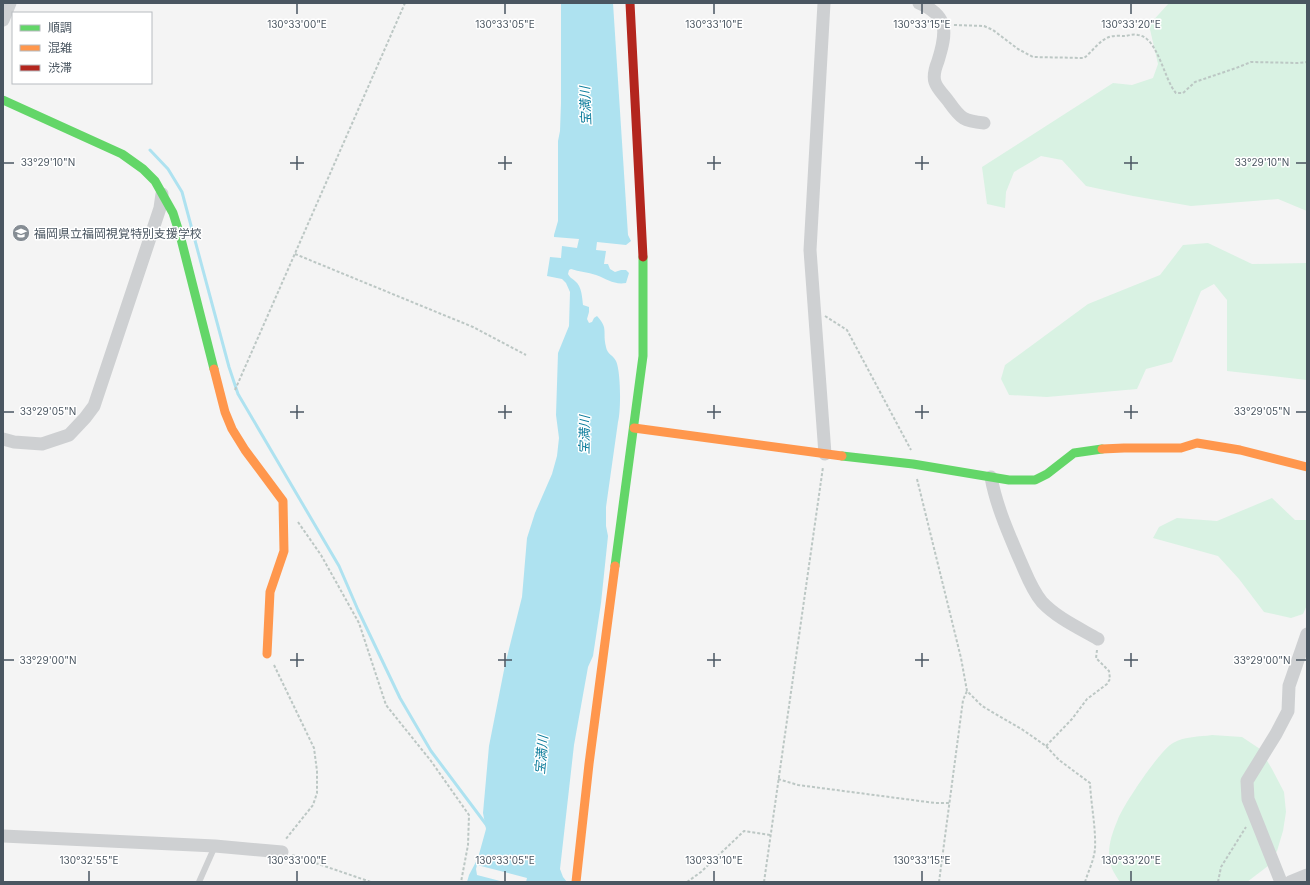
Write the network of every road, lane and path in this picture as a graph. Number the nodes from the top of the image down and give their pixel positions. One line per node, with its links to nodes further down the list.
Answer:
1 (10, 3): 6 (street)
2 (405, 3): 12 (path)
3 (630, 3): 16 (street)
4 (824, 3): 13 (street)
5 (919, 3): 7 (street)
6 (3, 20)
7 (943, 26): 8 (path); 10 (street)
8 (1307, 62)
9 (3, 100): 11 (street)
10 (984, 123)
11 (162, 194): 17 (street); 25 (street)
12 (296, 254): 14 (path); 15 (path)
13 (815, 312): 18 (street); 19 (path)
14 (526, 355)
15 (235, 390)
16 (634, 428): 18 (street); 39 (street)
17 (3, 439)
18 (826, 454): 19 (street); 28 (path)
19 (913, 464): 21 (street); 26 (path)
20 (1307, 467): 21 (street)
21 (991, 477): 24 (street)
22 (296, 519): 38 (path)
23 (1307, 634): 30 (street)
24 (1098, 639): 27 (path)
25 (267, 654): 34 (path)
26 (967, 691): 27 (path); 29 (path)
27 (1046, 746): 43 (path)
28 (778, 780): 29 (path); 31 (path)
29 (949, 803): 42 (path)
30 (1255, 816): 44 (path); 45 (street)
31 (770, 835): 40 (path); 41 (path)
32 (3, 836): 33 (street)
33 (215, 846): 34 (street); 36 (lane)
34 (282, 852): 37 (path)
35 (1307, 875): 46 (street)
36 (199, 882)
37 (371, 882)
38 (462, 882)
39 (576, 882)
40 (687, 882)
41 (764, 882)
42 (939, 882)
43 (1085, 882)
44 (1218, 882)
45 (1281, 882)
46 (1290, 882)

